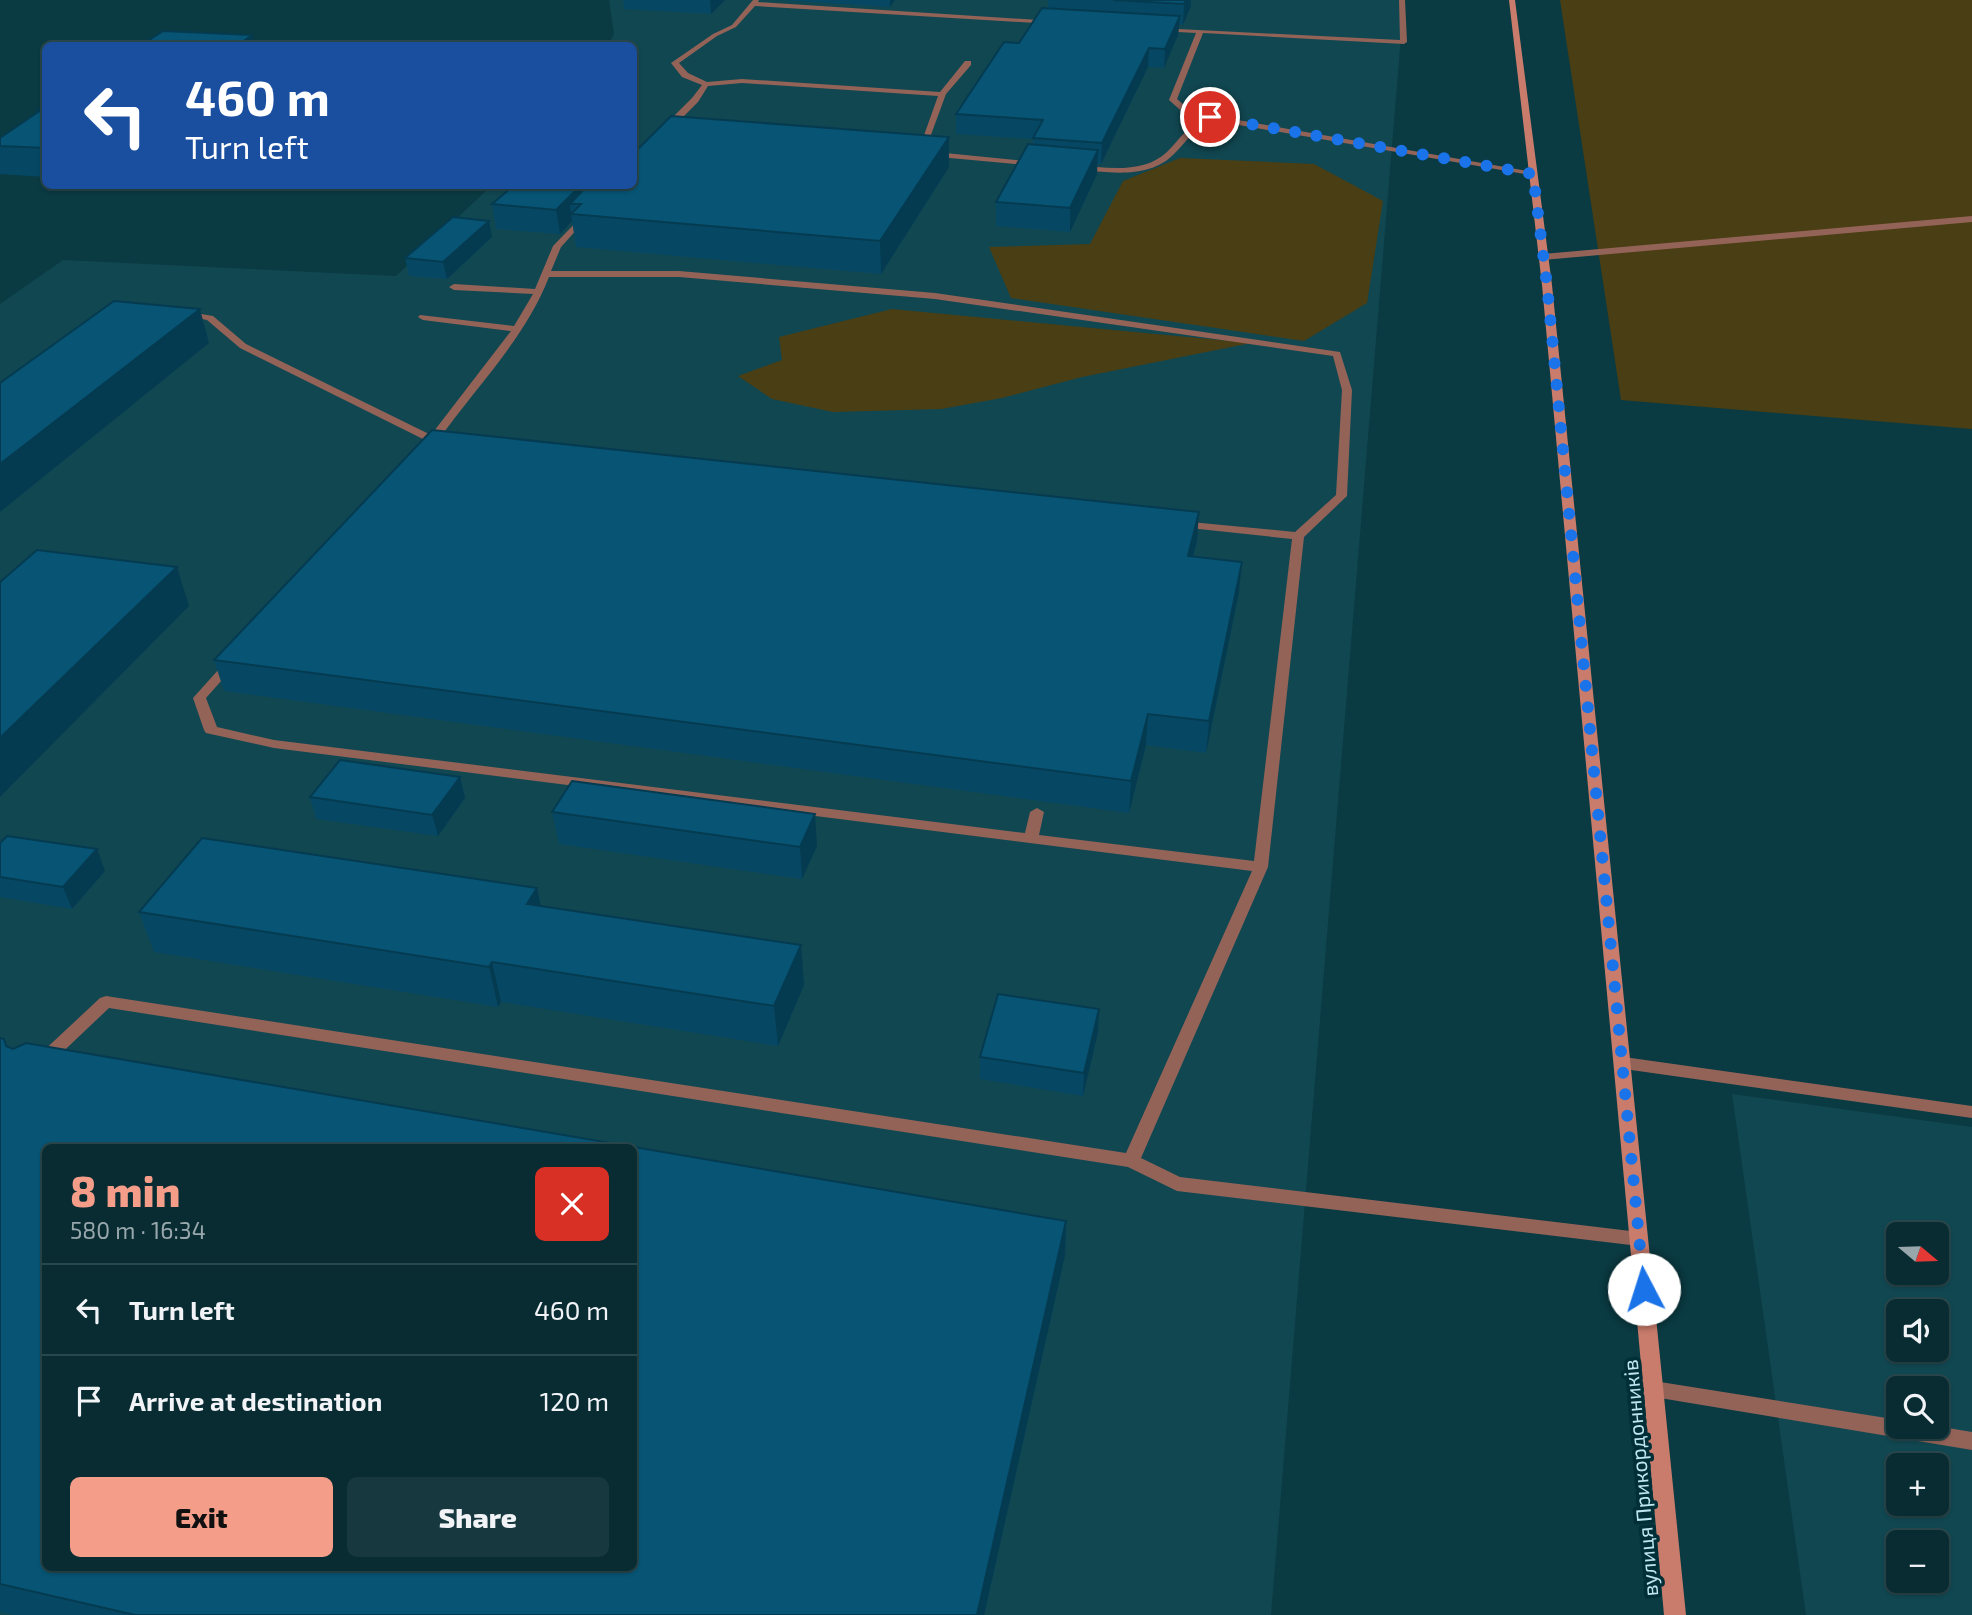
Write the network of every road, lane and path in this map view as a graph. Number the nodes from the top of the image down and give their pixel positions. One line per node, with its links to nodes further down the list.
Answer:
1 (1402, 0): 6 (street)
2 (1512, 0): 16 (street, вулиця Прикордонників)
3 (754, 2): 4 (street); 8 (street)
4 (1065, 23)
5 (1146, 28): 6 (street)
6 (1200, 32): 10 (street)
7 (968, 63): 9 (street)
8 (706, 84): 9 (street); 11 (street)
9 (942, 94): 13 (street)
10 (1210, 117): 15 (street); 16 (street)
11 (674, 134)
12 (908, 152): 13 (street)
13 (921, 157): 14 (street)
14 (1045, 165)
15 (1071, 167)
16 (1533, 174): 19 (street, вулиця Прикордонників)
17 (594, 206): 20 (street)
18 (1972, 219): 19 (street)
19 (1543, 257): 32 (street, вулиця Прикордонників)
20 (546, 274): 22 (street); 27 (street)
21 (454, 286): 22 (street)
22 (538, 292): 25 (street)
23 (169, 312): 25 (street)
24 (423, 317): 25 (street)
25 (517, 329)
26 (1173, 524): 27 (street)
27 (1298, 536): 31 (street)
28 (244, 649): 30 (street)
29 (1037, 812): 30 (street)
30 (1031, 839): 31 (street)
31 (1261, 867): 35 (street)
32 (1623, 1063): 34 (street); 36 (street, вулиця Прикордонників)
33 (30, 1074): 35 (street)
34 (1972, 1112)
35 (1131, 1161): 36 (street)
36 (1639, 1239): 37 (street, вулиця Прикордонників)
37 (1654, 1389): 38 (street); 39 (street, вулиця Прикордонників)
38 (1972, 1441)
39 (1675, 1615)

